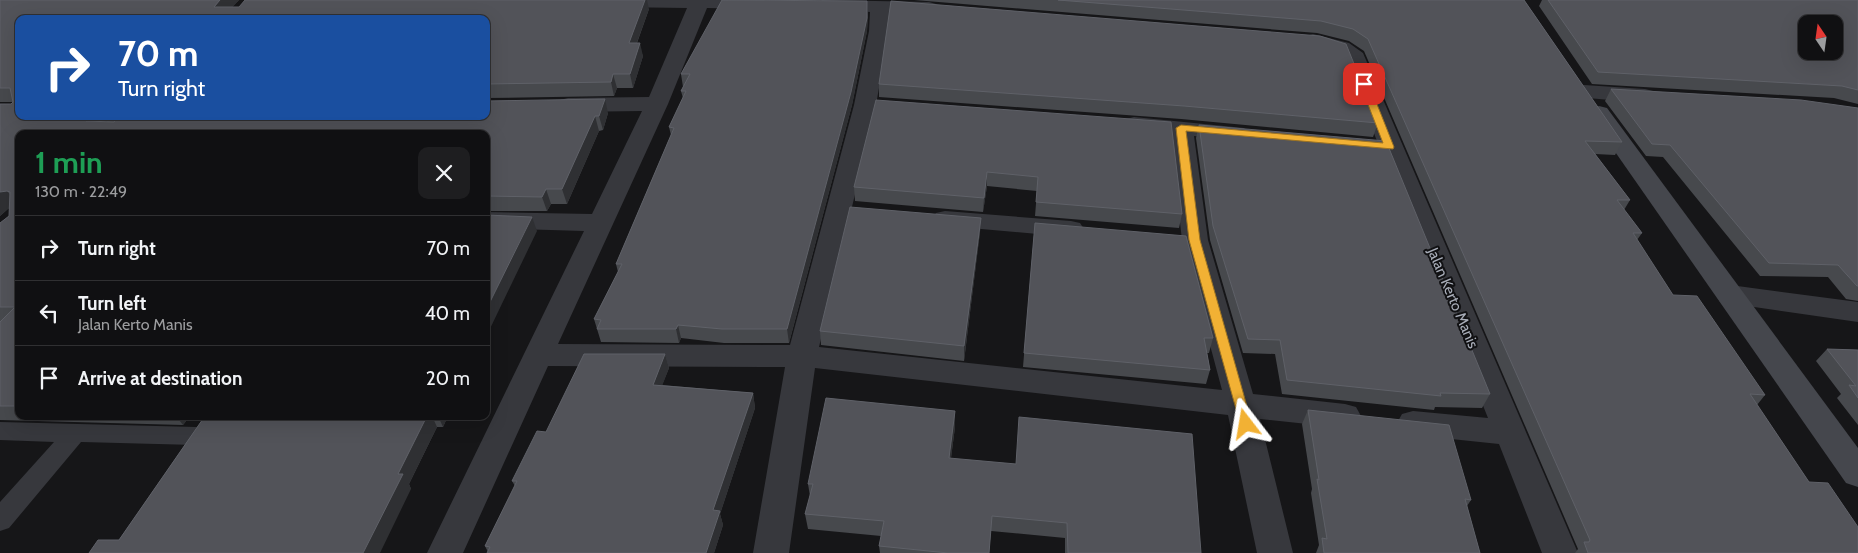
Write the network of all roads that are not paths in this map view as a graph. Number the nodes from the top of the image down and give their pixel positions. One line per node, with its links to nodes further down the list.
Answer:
1 (538, 0): 2 (street)
2 (699, 1): 4 (street); 11 (street)
3 (880, 2): 5 (street); 6 (street); 23 (street)
4 (775, 4)
5 (813, 4)
6 (946, 10)
7 (1297, 39): 28 (street, Jalan Kerto Manis)
8 (1569, 69): 9 (main road)
9 (1584, 92): 10 (street); 20 (main road)
10 (1667, 98)
11 (657, 104): 12 (street); 18 (street)
12 (543, 105)
13 (1112, 123): 14 (street)
14 (1181, 128): 15 (street); 24 (street)
15 (1260, 135)
16 (918, 216): 19 (street)
17 (490, 220): 18 (street)
18 (601, 223): 22 (street)
19 (1096, 232)
20 (1730, 295): 21 (street); 30 (main road)
21 (1858, 312)
22 (537, 355): 23 (street); 32 (street)
23 (802, 356): 24 (street); 33 (street)
24 (1241, 405): 28 (street); 34 (street)
25 (203, 426): 27 (lane); 29 (street)
26 (0, 431): 27 (lane)
27 (75, 433): 31 (lane)
28 (1510, 433): 35 (street, Jalan Kerto Manis)
29 (173, 467)
30 (1858, 473)
31 (0, 520)
32 (445, 553)
33 (771, 553)
34 (1275, 553)
35 (1560, 553)

